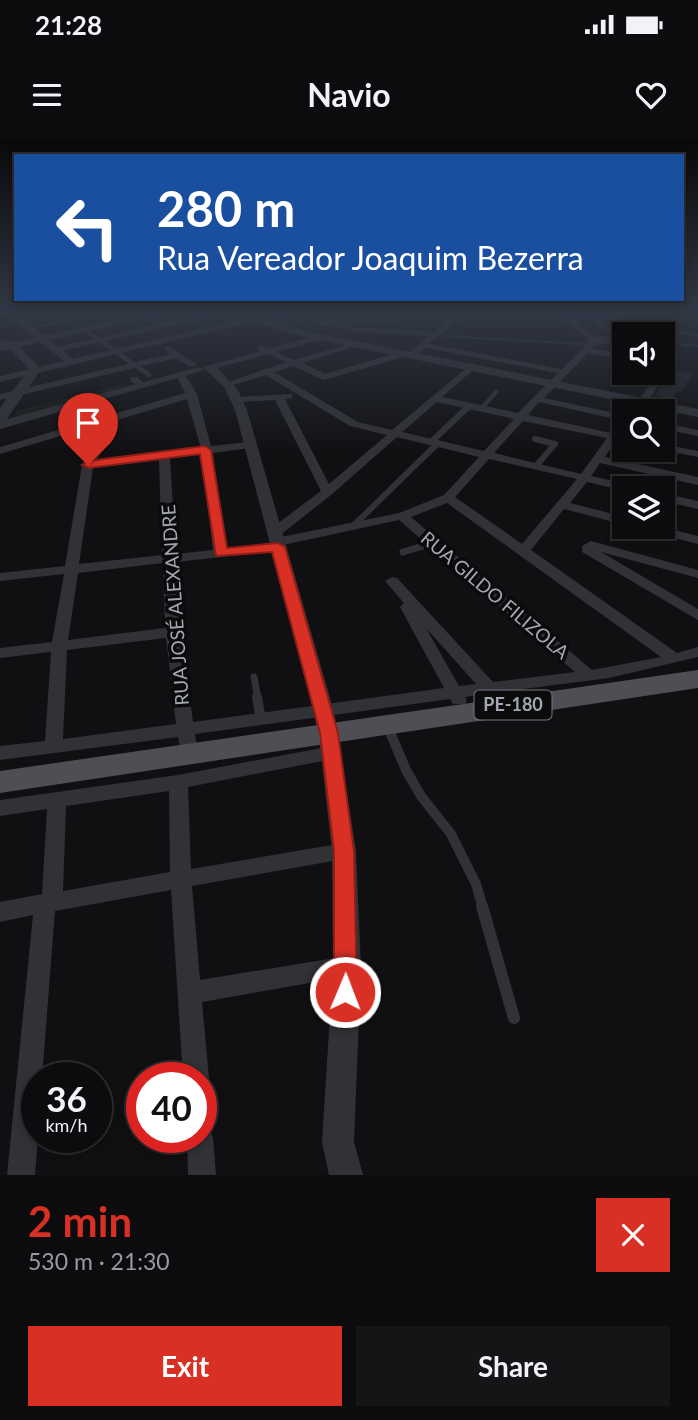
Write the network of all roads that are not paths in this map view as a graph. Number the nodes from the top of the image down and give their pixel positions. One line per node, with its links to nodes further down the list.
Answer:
1 (21, 358): 19 (street)
2 (66, 358): 14 (street)
3 (86, 358): 14 (street)
4 (124, 358): 16 (lane)
5 (162, 358): 16 (street)
6 (184, 358): 17 (street)
7 (232, 358): 17 (street)
8 (283, 358): 15 (street)
9 (303, 358): 15 (street)
10 (384, 358): 15 (street)
11 (422, 358): 18 (street)
12 (492, 358): 21 (lane)
13 (577, 358): 21 (street)
14 (71, 362): 19 (street)
15 (290, 362): 20 (street)
16 (133, 365): 24 (lane); 28 (street)
17 (201, 366): 22 (street); 24 (street); 25 (street)
18 (469, 369): 26 (street); 34 (street)
19 (34, 371): 23 (street); 28 (street)
20 (266, 372): 25 (street); 30 (street)
21 (564, 372): 26 (street)
22 (181, 374): 24 (street); 29 (street)
23 (0, 379)
24 (142, 380): 42 (street)
25 (230, 383): 33 (street)
26 (552, 385): 35 (street); 36 (street)
27 (496, 392): 37 (lane)
28 (18, 393): 32 (street); 42 (street)
29 (192, 394): 44 (street); 53 (street)
30 (307, 394): 31 (street); 46 (street)
31 (278, 396): 33 (street); 64 (street)
32 (0, 397)
33 (239, 399): 50 (street)
34 (435, 399): 37 (street); 46 (street)
35 (537, 399): 40 (street); 41 (street)
36 (612, 401)
37 (475, 407): 41 (street); 49 (lane)
38 (675, 411): 39 (street)
39 (698, 413)
40 (612, 416)
41 (521, 417): 47 (street); 55 (street)
42 (1, 418)
43 (675, 428): 45 (street)
44 (72, 429): 54 (street); 59 (street)
45 (698, 433)
46 (395, 434): 49 (street); 64 (street)
47 (612, 436)
48 (535, 439): 60 (lane)
49 (435, 442): 55 (street); 71 (lane)
50 (249, 445): 53 (street); 74 (street)
51 (612, 445): 58 (street)
52 (675, 449): 56 (street)
53 (205, 450): 57 (street); 78 (street)
54 (0, 451)
55 (486, 454): 60 (street); 65 (street)
56 (698, 454)
57 (164, 455): 59 (street); 79 (street, RUA JOSÉ ALEXANDRE)
58 (597, 459): 61 (street); 62 (street)
59 (88, 465): 80 (street)
60 (536, 466): 61 (street)
61 (584, 478): 63 (street); 67 (street)
62 (698, 481)
63 (612, 484)
64 (327, 492): 74 (street)
65 (448, 499): 69 (street); 77 (street)
66 (675, 500): 68 (street)
67 (563, 505): 70 (street); 77 (street)
68 (698, 505)
69 (402, 516): 71 (street); 75 (street, RUA GILDO FILIZOLA)
70 (612, 518)
71 (352, 527): 74 (street)
72 (675, 534): 73 (street)
73 (698, 540)
74 (276, 541): 78 (street); 96 (street)
75 (433, 543): 76 (lane); 89 (street, RUA GILDO FILIZOLA)
76 (403, 552)
77 (522, 552): 88 (street)
78 (220, 553): 79 (street)
79 (170, 559): 80 (street); 84 (street, RUA JOSÉ ALEXANDRE)
80 (70, 570): 82 (street); 85 (street)
81 (698, 574): 83 (street)
82 (0, 578)
83 (698, 615)
84 (173, 632): 85 (street); 97 (street, RUA JOSÉ ALEXANDRE)
85 (59, 646): 87 (street); 98 (street)
86 (698, 652): 88 (street)
87 (0, 653)
88 (675, 659): 89 (street)
89 (587, 674): 92 (street)
90 (254, 677): 94 (lane)
91 (698, 679): 92 (main road, PE-180)
92 (494, 697): 93 (main road, PE-180); 93 (street)
93 (460, 702): 95 (main road, PE-180); 96 (street)
94 (261, 720): 96 (street); 97 (street)
95 (387, 724): 96 (main road, PE-180); 110 (lane)
96 (328, 733): 97 (main road, PE-180); 101 (street); 104 (street)
97 (187, 743): 98 (street); 100 (main road, PE-180)
98 (54, 746): 99 (street)
99 (0, 753)
100 (0, 782)
101 (178, 782): 102 (street); 105 (street)
102 (57, 800): 103 (street); 106 (street)
103 (0, 808)
104 (344, 851): 105 (street); 108 (street)
105 (180, 881): 106 (street); 109 (street)
106 (48, 902): 107 (street); 113 (street)
107 (0, 912)
108 (346, 967): 109 (street); 115 (street)
109 (191, 993): 111 (street)
110 (514, 1018)
111 (196, 1062)
112 (201, 1153): 114 (street)
113 (21, 1175)
114 (202, 1175)
115 (346, 1175)

